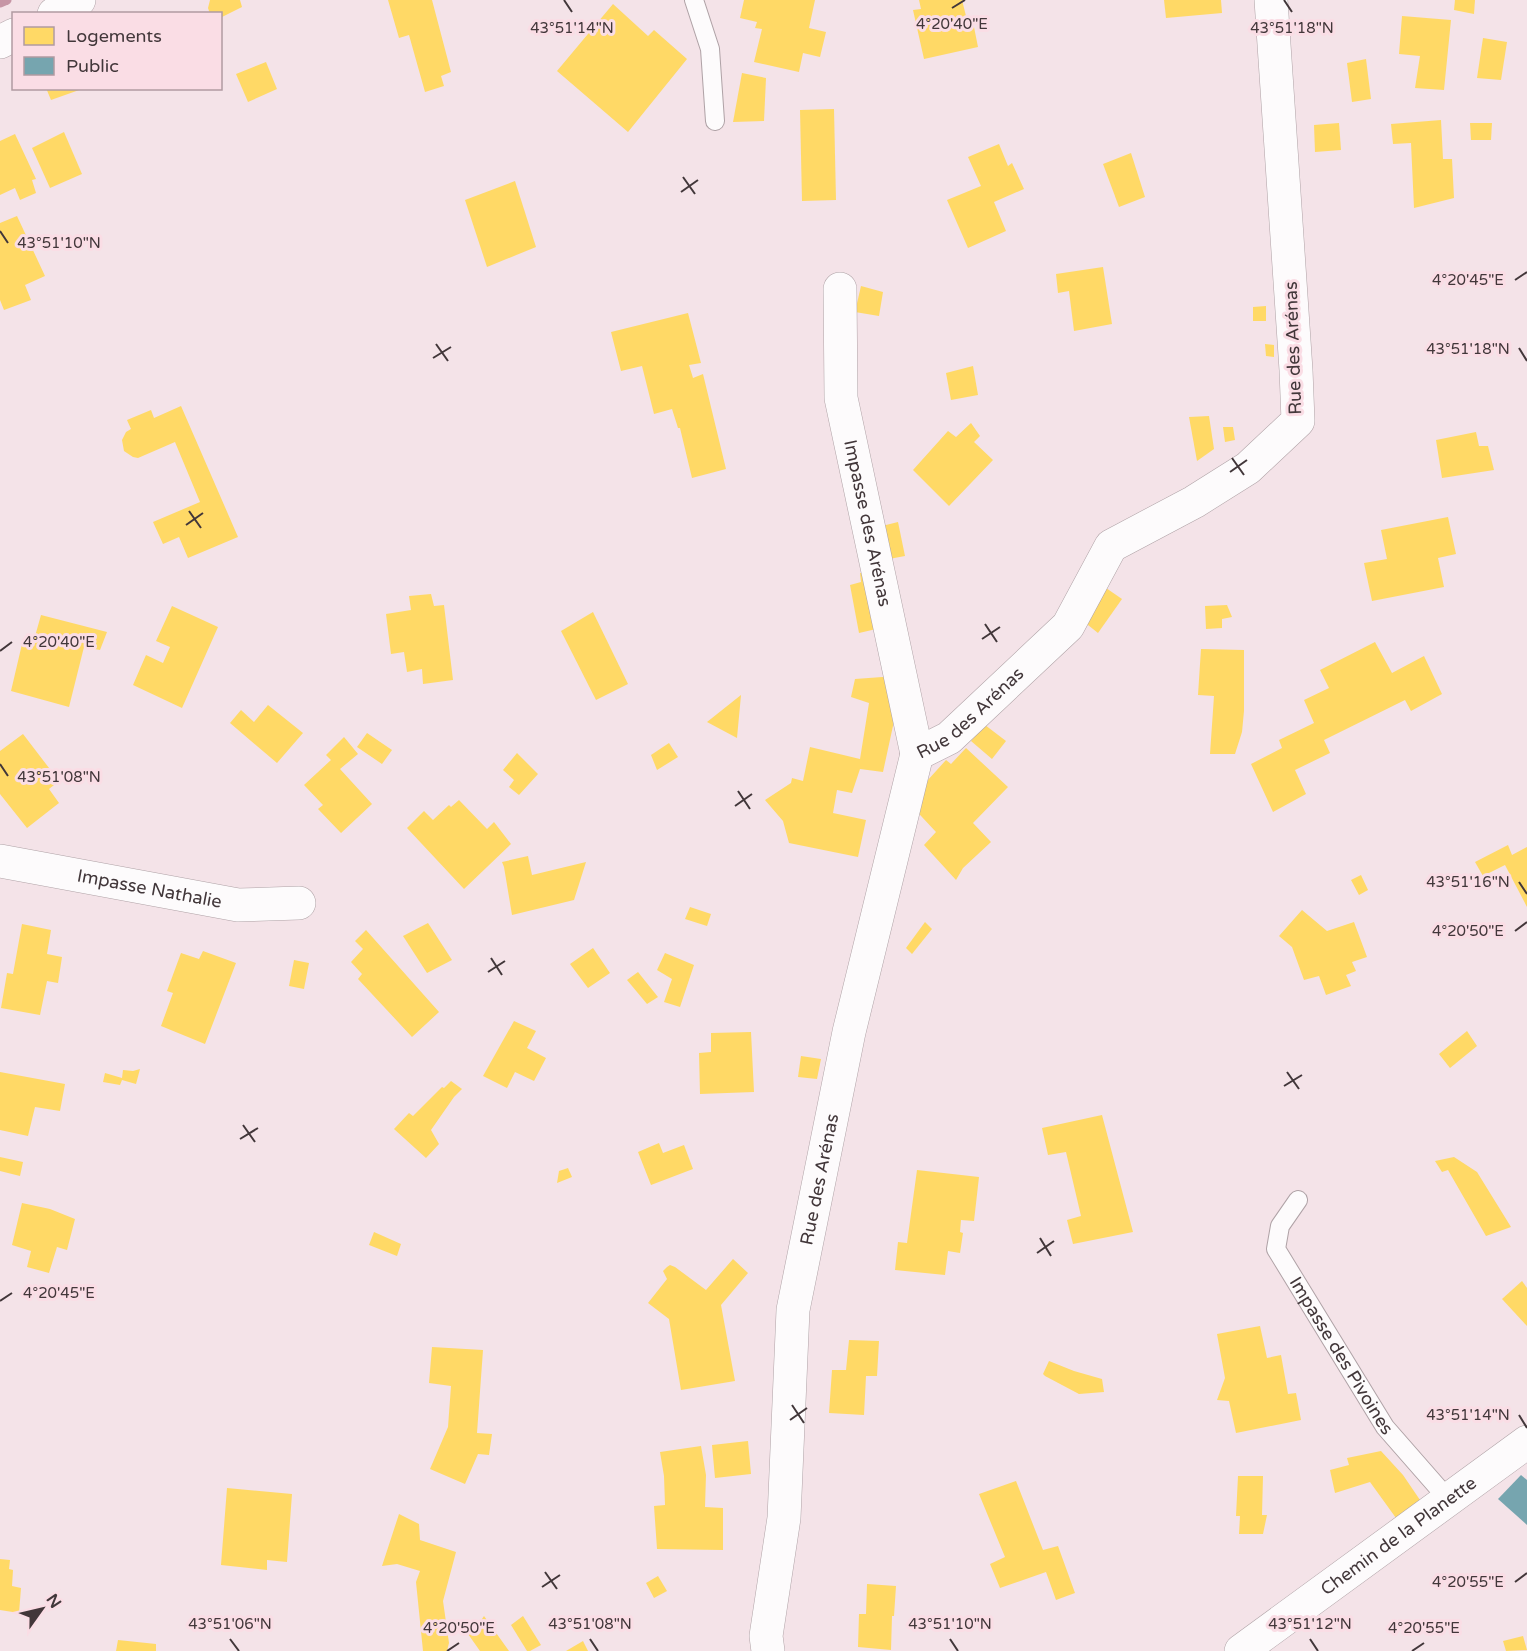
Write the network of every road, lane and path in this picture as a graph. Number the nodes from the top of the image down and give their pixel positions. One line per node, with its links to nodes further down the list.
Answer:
1 (79, 0): 4 (street)
2 (694, 0): 5 (lane)
3 (1270, 0): 7 (street, Rue des Arénas)
4 (58, 12)
5 (715, 121)
6 (840, 289): 7 (street, Impasse des Arénas)
7 (917, 754): 13 (street, Rue des Arénas)
8 (0, 861): 9 (street, Impasse Nathalie)
9 (299, 903)
10 (1298, 1200): 12 (lane, Impasse des Pivoines)
11 (1523, 1450): 12 (street, Chemin de la Planette)
12 (1448, 1499): 14 (street, Chemin de la Planette)
13 (768, 1651)
14 (1241, 1651)

